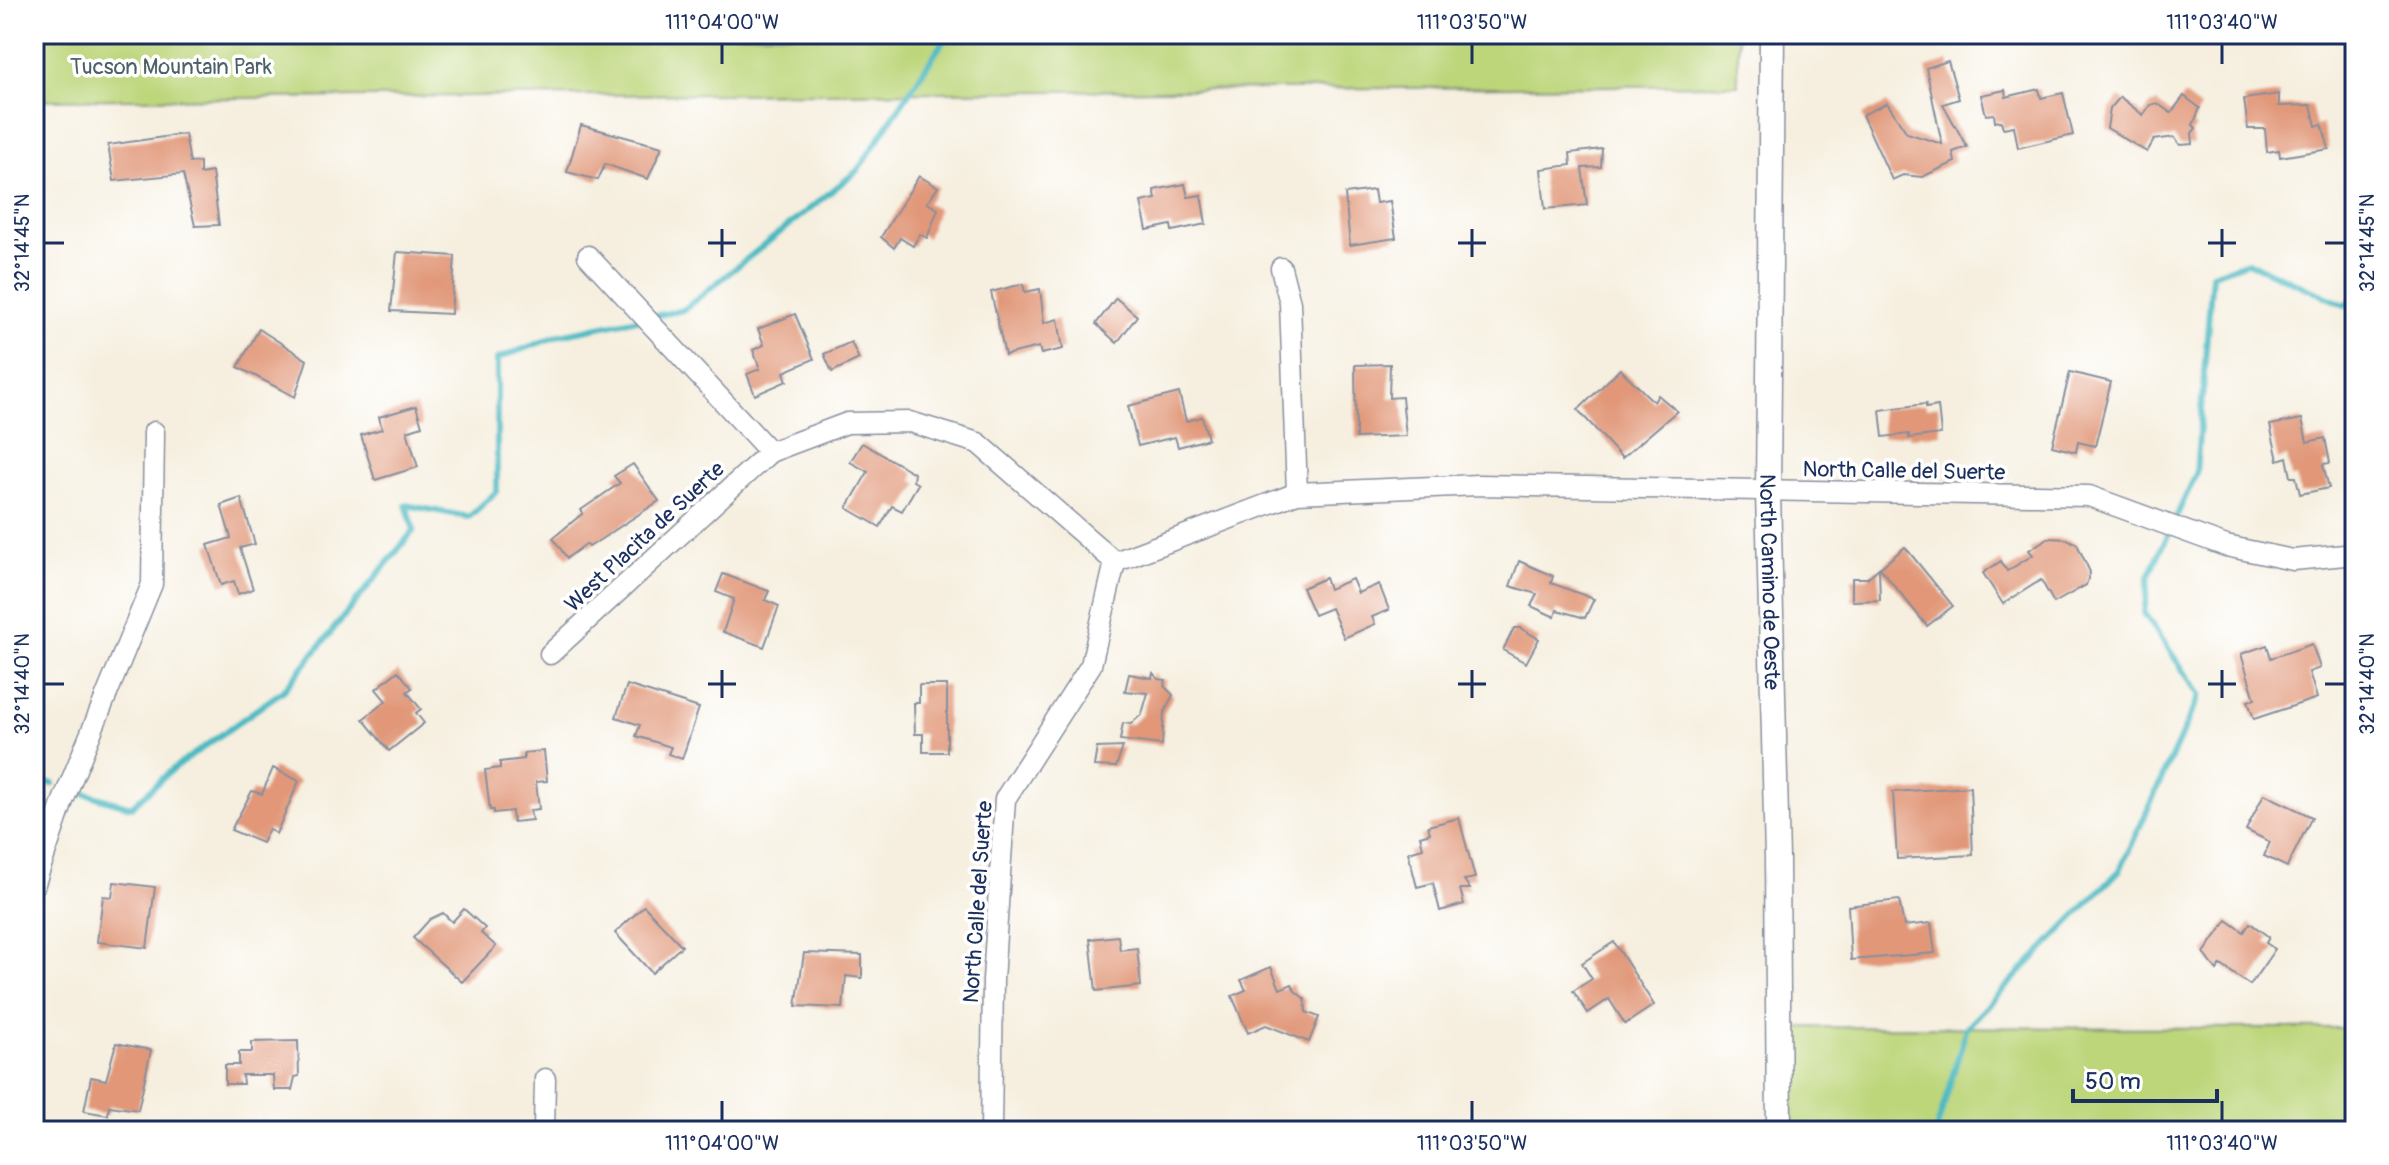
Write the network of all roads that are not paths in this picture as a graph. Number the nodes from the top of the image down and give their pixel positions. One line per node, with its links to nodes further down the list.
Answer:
1 (1772, 34): 6 (street, North Camino de Oeste)
2 (588, 256): 5 (street)
3 (1281, 268): 7 (street)
4 (154, 432): 11 (street)
5 (770, 452): 9 (street, West Placita de Suerte); 10 (street, West Placita de Suerte)
6 (1768, 492): 7 (street, North Calle del Suerte); 8 (street, North Calle del Suerte); 15 (street, North Camino de Oeste)
7 (1297, 493): 9 (street, North Calle del Suerte)
8 (2355, 554)
9 (1115, 562): 14 (street, North Calle del Suerte)
10 (550, 654)
11 (34, 886)
12 (545, 1079): 13 (street)
13 (544, 1131)
14 (991, 1131)
15 (1779, 1131)

